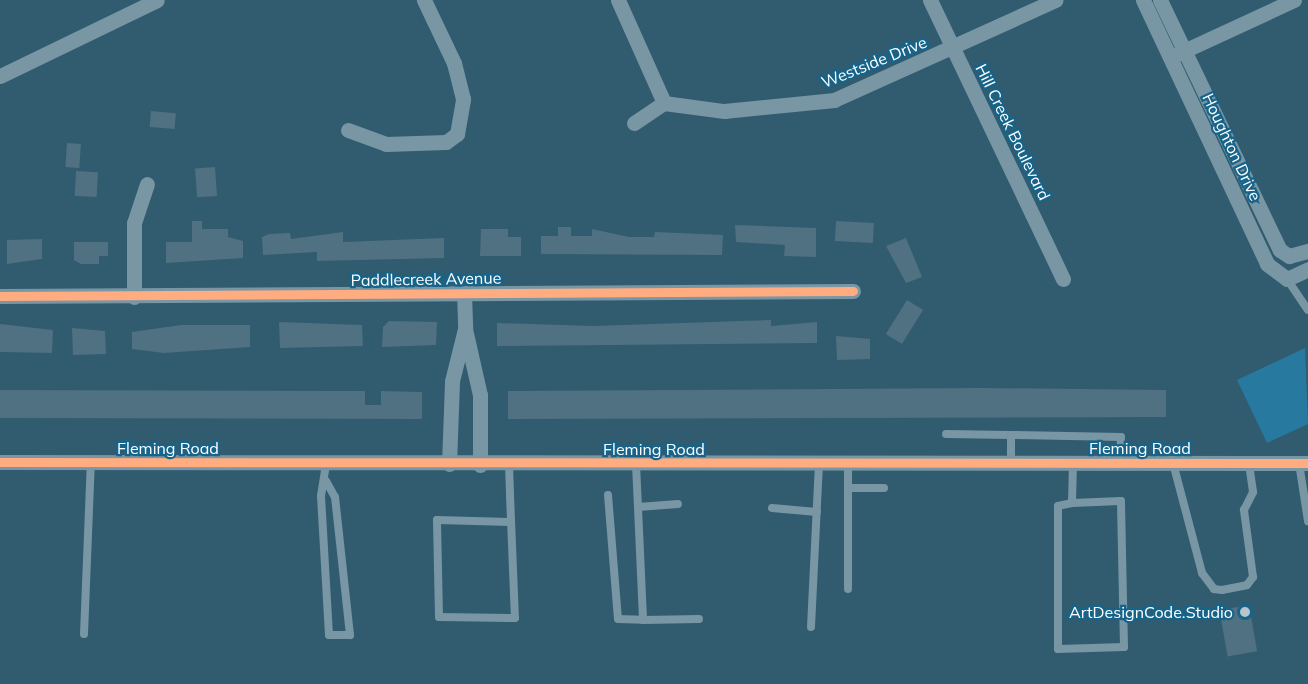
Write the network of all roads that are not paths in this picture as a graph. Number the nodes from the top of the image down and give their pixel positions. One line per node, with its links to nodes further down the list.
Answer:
1 (157, 0): 12 (street)
2 (423, 0): 15 (street)
3 (618, 0): 13 (street)
4 (930, 0): 9 (street, Hill Creek Boulevard)
5 (1055, 0): 9 (street, Westside Drive)
6 (1143, 0): 11 (street, Houghton Drive)
7 (1160, 0): 10 (street, Houghton Drive)
8 (1294, 0): 10 (street)
9 (953, 49): 13 (street, Westside Drive); 23 (street, Hill Creek Boulevard)
10 (1184, 51): 11 (street); 16 (street, Houghton Drive)
11 (1170, 57): 17 (street, Houghton Drive)
12 (0, 76)
13 (664, 103): 14 (street)
14 (634, 123)
15 (348, 130)
16 (1232, 150): 17 (lane); 20 (street, Houghton Drive)
17 (1217, 157): 22 (street, Houghton Drive)
18 (147, 184): 28 (street)
19 (1308, 251): 20 (street)
20 (1289, 256): 22 (lane)
21 (1308, 269): 22 (street)
22 (1283, 278): 27 (lane)
23 (1063, 279)
24 (853, 291): 25 (street, Paddlecreek Avenue)
25 (464, 293): 28 (street, Paddlecreek Avenue); 30 (street)
26 (0, 296): 28 (street, Paddlecreek Avenue)
27 (1304, 296): 29 (lane)
28 (134, 297)
29 (1308, 310)
30 (465, 329): 41 (street); 46 (street)
31 (946, 434): 32 (lane)
32 (1011, 435): 36 (lane); 45 (lane)
33 (0, 462): 34 (street, Fleming Road)
34 (91, 462): 40 (street, Fleming Road); 63 (lane)
35 (1073, 463): 36 (street, Fleming Road); 45 (street, Fleming Road); 52 (lane)
36 (1120, 463): 37 (street, Fleming Road)
37 (1173, 463): 38 (street, Fleming Road); 38 (lane)
38 (1249, 463): 39 (street, Fleming Road)
39 (1303, 463): 57 (lane)
40 (326, 464): 41 (street, Fleming Road); 48 (lane)
41 (449, 464): 46 (street, Fleming Road)
42 (636, 464): 43 (street, Fleming Road); 47 (street, Fleming Road); 54 (lane)
43 (819, 464): 44 (street, Fleming Road); 56 (lane)
44 (848, 464): 45 (street, Fleming Road); 49 (lane)
45 (1011, 464)
46 (480, 465): 47 (street, Fleming Road)
47 (509, 465): 58 (lane)
48 (326, 481): 48 (lane)
49 (848, 488): 50 (lane); 59 (lane)
50 (884, 488)
51 (608, 495): 61 (lane)
52 (1072, 503): 52 (lane)
53 (678, 504): 54 (lane)
54 (638, 507): 61 (lane)
55 (772, 508): 56 (lane)
56 (817, 512): 62 (lane)
57 (1308, 521)
58 (511, 522): 58 (lane)
59 (848, 589)
60 (699, 619): 61 (lane)
61 (643, 620)
62 (811, 627)
63 (84, 634)

